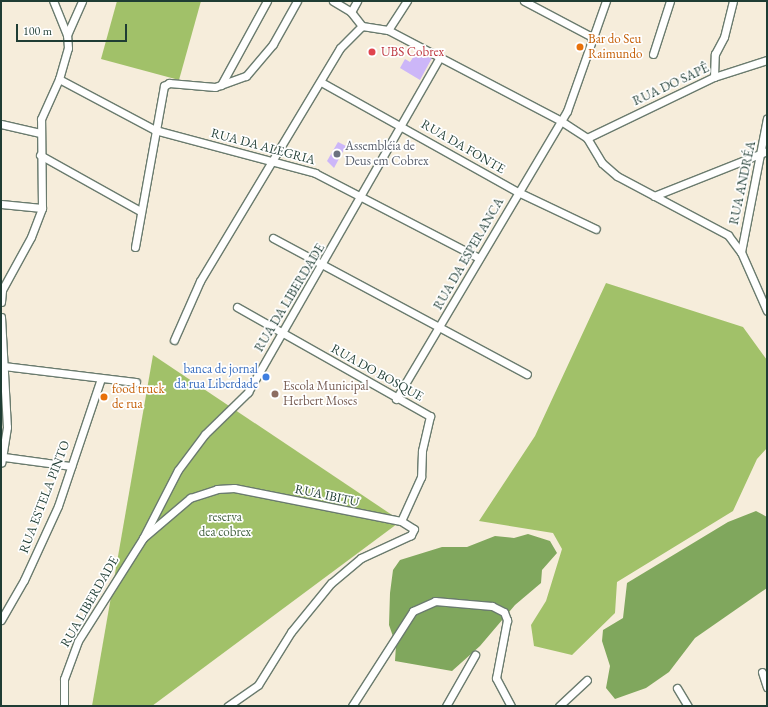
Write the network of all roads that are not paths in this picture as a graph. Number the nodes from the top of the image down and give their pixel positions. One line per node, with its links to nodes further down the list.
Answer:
1 (53, 1): 15 (street)
2 (82, 1): 15 (street)
3 (267, 1): 23 (street)
4 (297, 1): 23 (street)
5 (333, 1): 12 (street)
6 (357, 1): 12 (street)
7 (407, 1): 14 (street)
8 (524, 1): 16 (street)
9 (606, 1): 16 (street, RUA DA ESPERANCA)
10 (670, 1): 17 (street)
11 (733, 1): 20 (street)
12 (351, 12): 13 (street)
13 (362, 26): 14 (street); 22 (street)
14 (388, 30): 18 (street)
15 (67, 35): 21 (street)
16 (592, 37): 25 (street, RUA DA ESPERANCA)
17 (653, 54)
18 (439, 58): 25 (street); 27 (street, RUA DA LIBERDADE)
19 (767, 60): 20 (street, RUA DO SAPÊ)
20 (714, 77): 30 (street, RUA DO SAPÊ)
21 (59, 79): 28 (street, RUA DA ALEGRIA); 29 (street)
22 (321, 82): 27 (street, RUA DA FONTE); 33 (street)
23 (221, 86): 28 (street)
24 (767, 118): 31 (street, RUA ANDRÉA)
25 (561, 121): 30 (street); 34 (street, RUA DA ESPERANCA)
26 (1, 124): 29 (street)
27 (403, 127): 34 (street, RUA DA FONTE); 36 (street, RUA DA LIBERDADE)
28 (155, 130): 33 (street, RUA DA ALEGRIA); 39 (street)
29 (39, 133): 32 (street)
30 (587, 138): 35 (street)
31 (765, 150): 35 (street); 43 (street, RUA ANDRÉA)
32 (40, 155): 38 (street); 39 (street)
33 (271, 162): 36 (street, RUA DA ALEGRIA); 53 (street)
34 (518, 192): 40 (street, RUA DA FONTE); 44 (street, RUA DA ESPERANCA)
35 (654, 196): 43 (street)
36 (361, 199): 44 (street, RUA DA ALEGRIA); 45 (street, RUA DA LIBERDADE)
37 (1, 204): 38 (street)
38 (42, 208): 46 (street)
39 (140, 211): 42 (street)
40 (596, 229)
41 (273, 238): 45 (street)
42 (135, 247)
43 (741, 252): 49 (street)
44 (479, 258): 51 (street, RUA DA ESPERANCA)
45 (324, 266): 51 (street); 52 (street, RUA DA LIBERDADE)
46 (2, 290): 47 (street)
47 (1, 302)
48 (237, 307): 52 (street, RUA DO BOSQUE)
49 (767, 311)
50 (1, 317): 54 (street)
51 (439, 329): 55 (street); 58 (street, RUA DA ESPERANCA)
52 (283, 333): 58 (street, RUA DO BOSQUE); 62 (street, RUA DA LIBERDADE)
53 (174, 340)
54 (3, 366): 56 (street); 59 (street)
55 (527, 374)
56 (101, 378): 57 (street); 60 (street, RUA ESTELA PINTO)
57 (136, 382)
58 (396, 399): 61 (street, RUA DO BOSQUE)
59 (3, 460): 60 (street)
60 (71, 466): 63 (street, RUA ESTELA PINTO)
61 (402, 521): 62 (street, RUA IBITU); 70 (street)
62 (143, 538): 69 (street, RUA LIBERDADE)
63 (1, 620)
64 (475, 655): 72 (street)
65 (762, 672): 67 (street)
66 (587, 680): 74 (street)
67 (767, 687)
68 (678, 688): 75 (street)
69 (64, 706)
70 (228, 706)
71 (352, 706): 73 (street)
72 (446, 706)
73 (511, 706)
74 (559, 706)
75 (688, 706)

